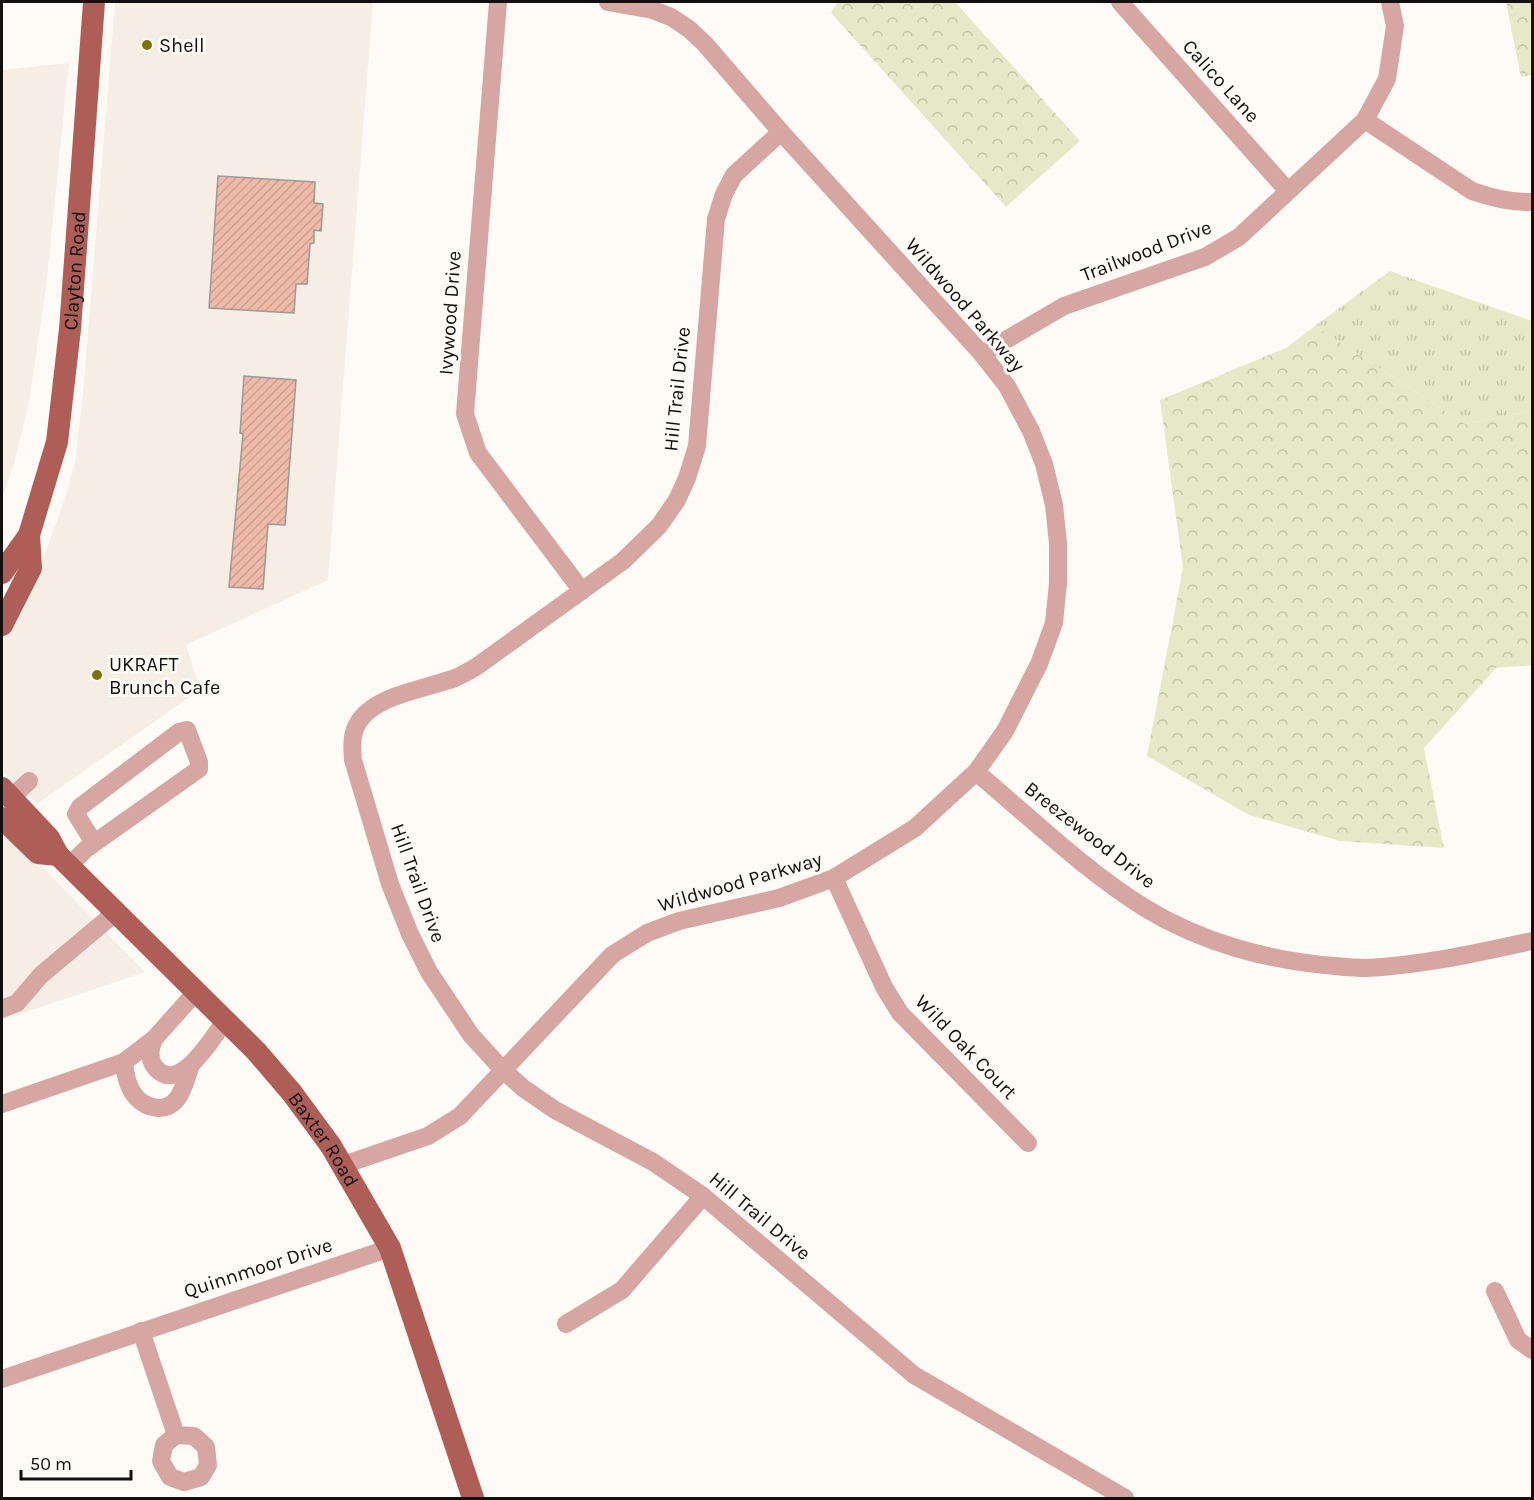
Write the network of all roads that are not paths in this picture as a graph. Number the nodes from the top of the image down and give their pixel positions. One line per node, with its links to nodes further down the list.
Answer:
1 (94, 2): 11 (main road, Clayton Road)
2 (498, 2): 13 (street, Ivywood Drive)
3 (608, 2): 7 (street, Wildwood Parkway)
4 (1120, 2): 8 (street, Calico Lane)
5 (1390, 2): 6 (street, Trailwood Drive)
6 (1365, 120): 8 (street, Trailwood Drive); 9 (street)
7 (781, 132): 10 (street, Wildwood Parkway); 13 (street, Hill Trail Drive)
8 (1287, 190): 10 (street, Trailwood Drive)
9 (1533, 202)
10 (982, 354): 15 (street, Wildwood Parkway)
11 (29, 535): 12 (main road, Clayton Road); 14 (main road, Clayton Road)
12 (2, 573)
13 (582, 591): 29 (street, Hill Trail Drive)
14 (2, 626)
15 (976, 772): 20 (street, Wildwood Parkway); 22 (street, Breezewood Drive)
16 (29, 781): 17 (street)
17 (4, 801): 19 (main road, Baxter Road)
18 (94, 843): 18 (street); 19 (street)
19 (63, 860): 21 (main road, Baxter Road)
20 (834, 878): 29 (street, Wildwood Parkway); 31 (street, Wild Oak Court)
21 (116, 912): 23 (main road, Baxter Road); 24 (street)
22 (1533, 941)
23 (196, 992): 25 (main road, Baxter Road); 26 (street)
24 (2, 1009)
25 (225, 1021): 28 (street); 32 (main road, Baxter Road)
26 (154, 1039): 27 (street); 28 (street)
27 (124, 1062): 28 (street); 30 (street)
28 (191, 1065)
29 (502, 1069): 32 (street, Wildwood Parkway); 33 (street, Hill Trail Drive)
30 (2, 1104)
31 (1028, 1143)
32 (343, 1165): 34 (main road, Baxter Road)
33 (703, 1196): 36 (street); 42 (street, Hill Trail Drive)
34 (390, 1248): 37 (street, Quinnmoor Drive); 41 (main road, Baxter Road)
35 (1495, 1291): 38 (street)
36 (566, 1324)
37 (141, 1331): 39 (street, Quinnmoor Drive); 40 (street)
38 (1533, 1350)
39 (2, 1379)
40 (176, 1435)
41 (473, 1498)
42 (1125, 1498)

